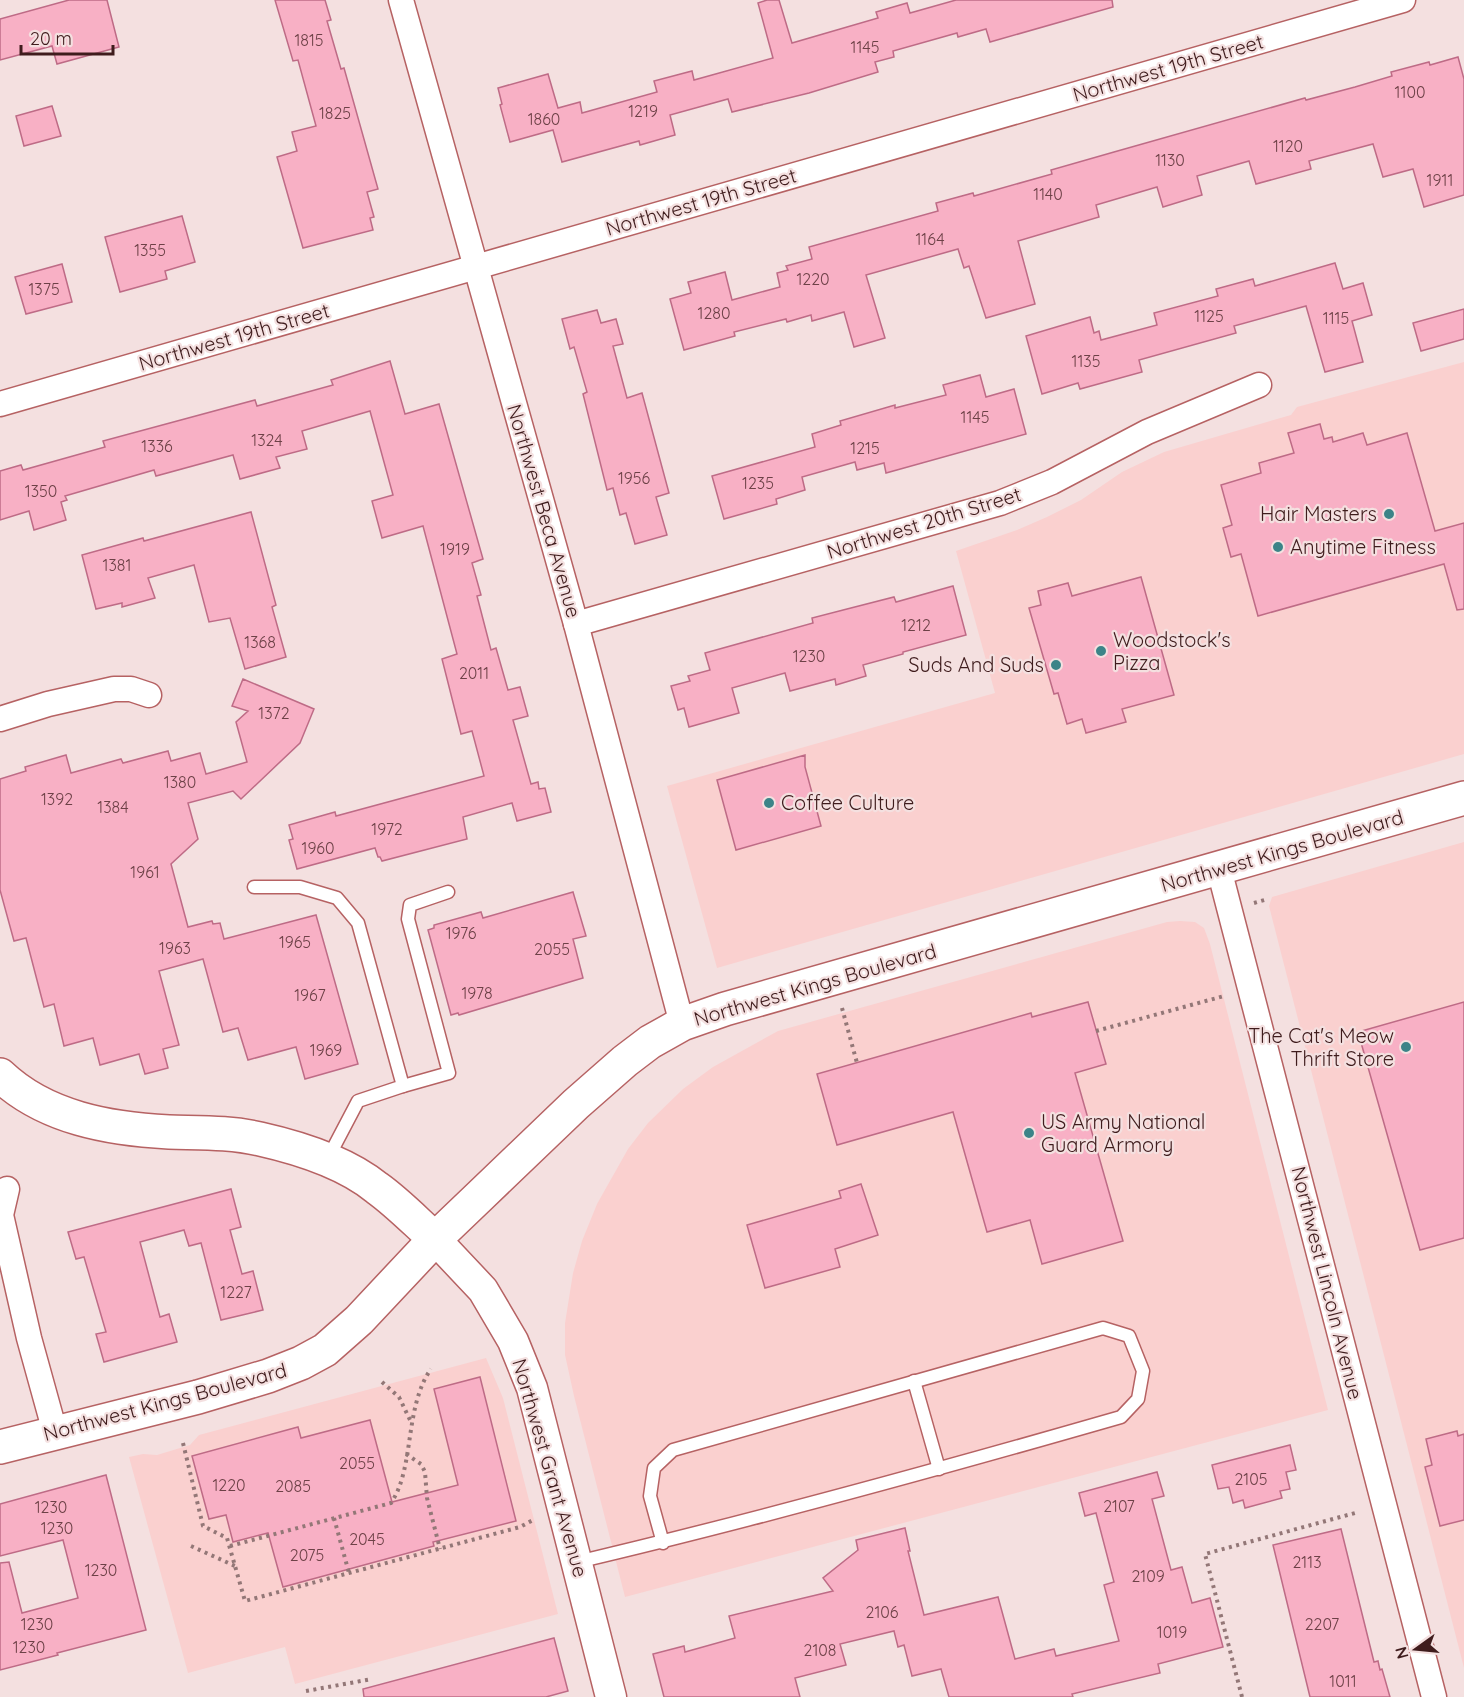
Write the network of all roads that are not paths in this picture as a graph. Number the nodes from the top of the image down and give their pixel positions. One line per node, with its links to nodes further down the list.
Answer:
1 (401, 0): 3 (street, Northwest Beca Avenue)
2 (1403, 0): 3 (street, Northwest 19th Street)
3 (476, 267): 5 (street, Northwest 19th Street); 6 (street, Northwest Beca Avenue)
4 (1259, 385): 6 (street, Northwest 20th Street)
5 (0, 404)
6 (576, 624): 13 (street, Northwest Beca Avenue)
7 (149, 695): 8 (street)
8 (0, 719)
9 (1464, 798): 10 (main road, Northwest Kings Boulevard)
10 (1219, 869): 13 (main road, Northwest Kings Boulevard); 26 (street, Northwest Lincoln Avenue)
11 (254, 887): 15 (lane)
12 (448, 892): 15 (lane)
13 (682, 1024): 18 (main road, Northwest Kings Boulevard)
14 (0, 1075): 16 (main road, Northwest Grant Avenue)
15 (403, 1086): 16 (lane)
16 (327, 1161): 18 (main road, Northwest Grant Avenue)
17 (7, 1189): 20 (street)
18 (435, 1239): 20 (main road, Northwest Kings Boulevard); 24 (street, Northwest Grant Avenue)
19 (914, 1382): 22 (lane); 22 (lane); 23 (lane)
20 (55, 1432): 21 (main road, Northwest Kings Boulevard)
21 (0, 1447)
22 (939, 1469): 23 (lane)
23 (663, 1543): 24 (lane)
24 (577, 1562): 25 (street, Northwest Grant Avenue)
25 (611, 1697)
26 (1434, 1697)

